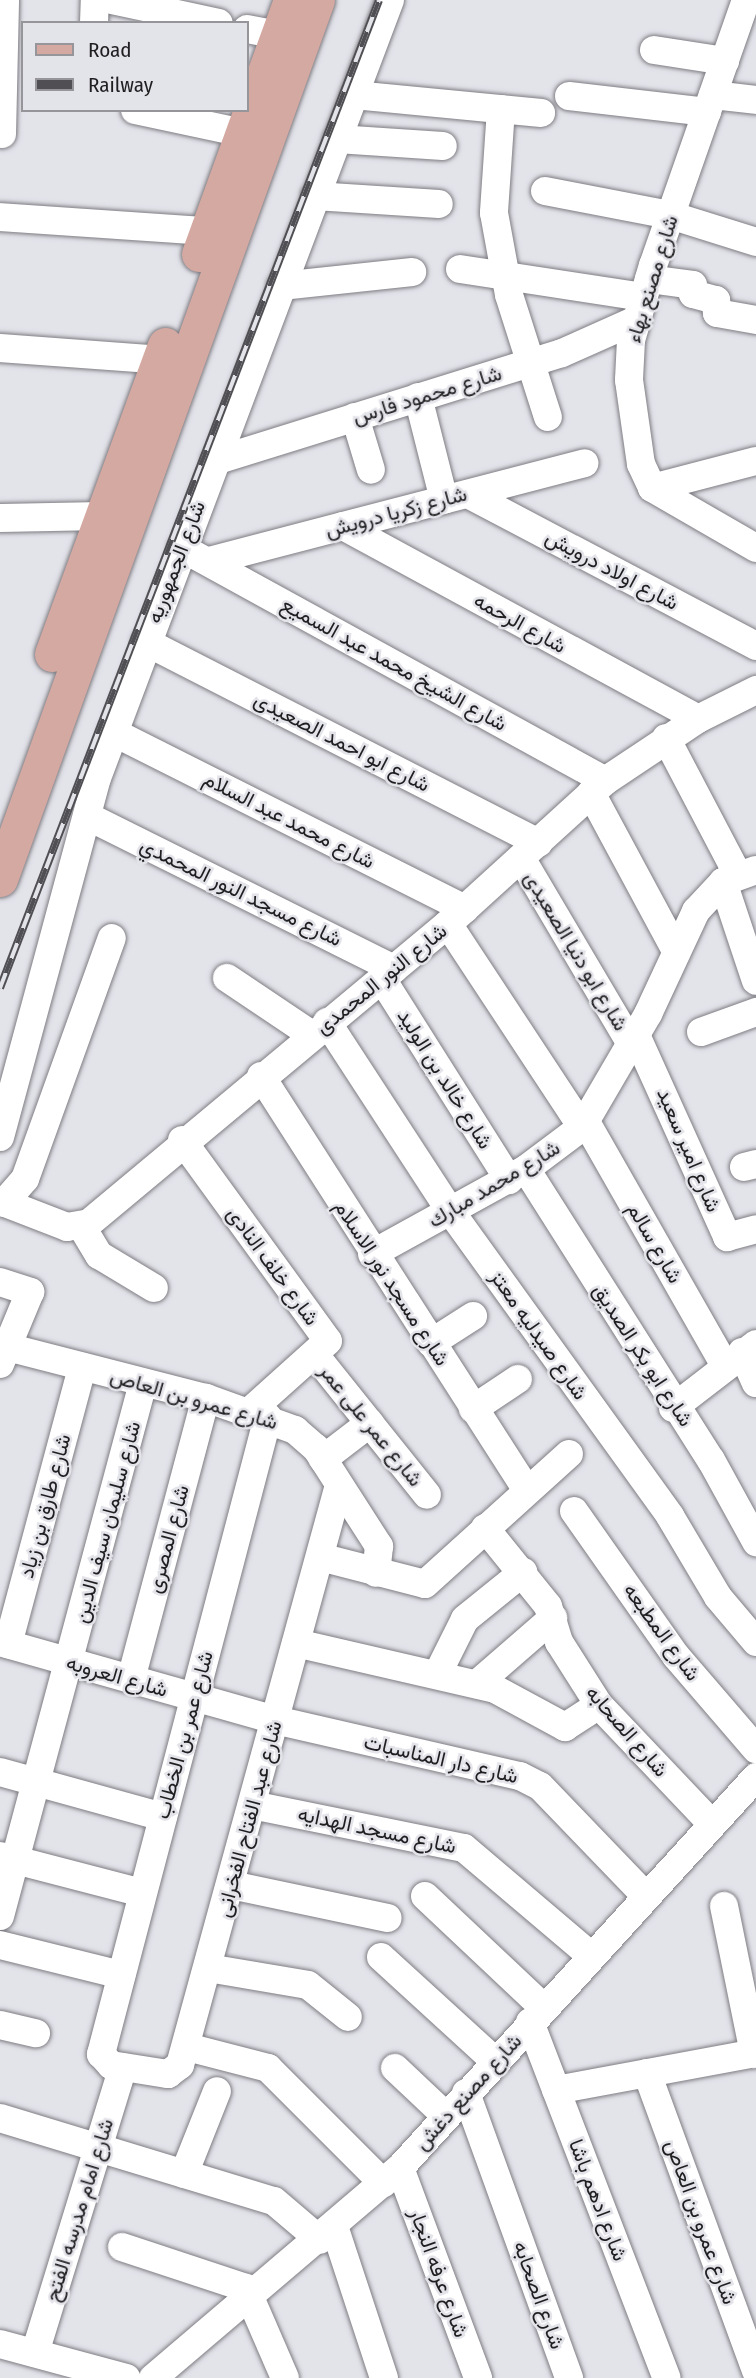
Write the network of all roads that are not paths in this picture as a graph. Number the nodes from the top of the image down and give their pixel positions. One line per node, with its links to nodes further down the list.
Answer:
1 (5, 0): 23 (street)
2 (94, 0): 8 (street)
3 (112, 0): 9 (street)
4 (290, 0): 10 (main road)
5 (317, 0): 40 (main road)
6 (390, 0): 13 (street, شارع الجمهوريه)
7 (746, 0): 12 (street, شارع مصنع بهاء)
8 (94, 21)
9 (210, 21)
10 (262, 32): 17 (main road)
11 (654, 50): 12 (street)
12 (725, 61): 16 (street, شارع مصنع بهاء)
13 (354, 95): 18 (street); 24 (street, شارع الجمهوريه)
14 (569, 96): 16 (street)
15 (756, 100): 16 (street)
16 (710, 104): 29 (street, شارع مصنع بهاء)
17 (248, 106)
18 (501, 109): 21 (street); 35 (street)
19 (144, 112): 22 (street)
20 (247, 112): 22 (main road)
21 (541, 113)
22 (243, 133): 31 (main road)
23 (2, 134)
24 (337, 139): 25 (street); 27 (street, شارع الجمهوريه)
25 (443, 146)
26 (545, 191): 29 (street)
27 (315, 196): 28 (street); 36 (street, شارع الجمهوريه)
28 (439, 204)
29 (670, 215): 32 (street); 37 (street, شارع مصنع بهاء)
30 (0, 217): 31 (street)
31 (208, 230): 40 (main road)
32 (756, 243)
33 (460, 270): 35 (street)
34 (412, 272): 36 (street)
35 (504, 273): 37 (street); 41 (street)
36 (281, 285): 45 (street, شارع الجمهوريه)
37 (643, 299): 38 (street); 41 (street, شارع محمود فارس); 49 (street, شارع مصنع بهاء)
38 (756, 320)
39 (0, 348): 40 (street)
40 (172, 361): 51 (main road); 59 (main road)
41 (531, 363): 42 (street, شارع محمود فارس); 44 (street)
42 (418, 397): 43 (street, شارع محمود فارس); 50 (street)
43 (355, 417): 45 (street, شارع محمود فارس); 48 (street)
44 (548, 417)
45 (215, 460): 54 (street, شارع الجمهوريه)
46 (756, 461): 49 (street)
47 (584, 463): 50 (street, شارع زكريا درويش)
48 (371, 470)
49 (652, 488): 55 (street)
50 (456, 497): 53 (street, شارع زكريا درويش); 58 (street, شارع اولاد درويش)
51 (100, 516): 52 (street); 59 (main road)
52 (0, 518)
53 (343, 526): 56 (street, شارع زكريا درويش); 61 (street, شارع الرحمه)
54 (182, 548): 56 (street, شارع الشيخ محمد عبد السميع); 57 (street, شارع الجمهوريه)
55 (756, 548)
56 (209, 561): 64 (street, شارع الشيخ محمد عبد السميع)
57 (146, 642): 62 (street, شارع الجمهوريه); 67 (street, شارع ابو احمد الصعيدى)
58 (756, 646)
59 (61, 665): 65 (main road); 69 (main road)
60 (756, 690): 61 (street, شارع النور المحمدى)
61 (698, 719): 63 (street, شارع النور المحمدى)
62 (113, 732): 66 (street, شارع الجمهوريه); 70 (street, شارع محمد عبد السلام)
63 (666, 738): 64 (street, شارع النور المحمدى); 68 (street)
64 (598, 787): 67 (street, شارع النور المحمدى); 72 (street)
65 (0, 809)
66 (87, 816): 73 (street, شارع مسجد النور المحمدي); 82 (street, شارع الجمهوريه)
67 (529, 851): 70 (street, شارع النور المحمدى); 79 (street, شارع ابو دنيا الصعيدى)
68 (739, 876): 72 (street, شارع محمد مبارك); 75 (street)
69 (0, 879)
70 (456, 916): 73 (street, شارع النور المحمدى); 81 (street, شارع سالم)
71 (112, 938): 85 (street)
72 (675, 948): 79 (street, شارع محمد مبارك)
73 (388, 974): 77 (street, شارع النور المحمدى); 84 (street, شارع خالد بن الوليد)
74 (227, 978): 77 (street)
75 (756, 981)
76 (756, 1012): 78 (street)
77 (319, 1029): 80 (street, شارع النور المحمدى); 86 (street, شارع صيدليه معتز)
78 (701, 1032)
79 (634, 1040): 81 (street, شارع محمد مبارك); 88 (street, شارع امير سعيد)
80 (261, 1076): 83 (street, شارع النور المحمدى); 89 (street, شارع مسجد نور الاسلام)
81 (584, 1125): 84 (street, شارع محمد مبارك); 94 (street, شارع سالم)
82 (0, 1137)
83 (182, 1140): 87 (street, شارع النور المحمدى); 96 (street, شارع خلف النادى)
84 (517, 1175): 86 (street, شارع محمد مبارك); 102 (street, شارع ابو بكر الصديق)
85 (2, 1202): 87 (street)
86 (451, 1212): 89 (street, شارع محمد مبارك); 120 (street, شارع صيدليه معتز)
87 (82, 1227): 91 (street)
88 (754, 1235)
89 (372, 1254): 93 (street, شارع مسجد نور الاسلام)
90 (0, 1282): 95 (street)
91 (154, 1288)
92 (473, 1316): 93 (street)
93 (431, 1343): 103 (street, شارع مسجد نور الاسلام)
94 (741, 1353): 100 (street, شارع سالم); 102 (street)
95 (4, 1355): 97 (street, شارع عمرو بن العاص)
96 (316, 1355): 104 (street, شارع خلف النادى); 105 (street, شارع عمر على عمر)
97 (82, 1367): 99 (street, شارع عمرو بن العاص); 118 (street, شارع طارق بن زياد)
98 (517, 1379): 103 (street)
99 (143, 1383): 101 (street, شارع عمرو بن العاص); 121 (street, شارع سليمان سيف الدين)
100 (756, 1383)
101 (206, 1398): 104 (street, شارع عمرو بن العاص); 123 (street, شارع المصرى)
102 (673, 1408): 113 (street, شارع ابو بكر الصديق)
103 (473, 1409): 109 (street, شارع مسجد نور الاسلام)
104 (259, 1414): 107 (street, شارع عمرو بن العاص); 125 (street, شارع عمر بن الخطاب)
105 (370, 1423): 107 (street); 110 (street, شارع عمر على عمر)
106 (569, 1454): 109 (street)
107 (323, 1459): 108 (street, شارع عمرو بن العاص)
108 (339, 1485): 114 (street, شارع عبد الفتاح الفخرانى); 116 (street, شارع عمرو بن العاص)
109 (526, 1489): 112 (street)
110 (428, 1495)
111 (574, 1511): 128 (street, شارع المطبعه)
112 (485, 1528): 115 (street, شارع الصحابه); 116 (street)
113 (756, 1542)
114 (320, 1557): 116 (street); 119 (street, شارع عبد الفتاح الفخرانى)
115 (523, 1572): 117 (street, شارع الصحابه); 122 (street)
116 (376, 1573)
117 (553, 1618): 124 (street); 126 (street, شارع الصحابه)
118 (4, 1643): 121 (street, شارع العروبه)
119 (296, 1643): 122 (street); 127 (street, شارع عبد الفتاح الفخرانى)
120 (756, 1643)
121 (70, 1662): 123 (street, شارع العروبه); 131 (street)
122 (438, 1672): 124 (street)
123 (131, 1679): 125 (street, شارع العروبه)
124 (477, 1684): 126 (street)
125 (194, 1698): 127 (street, شارع العروبه); 133 (street, شارع عمر بن الخطاب)
126 (599, 1705): 134 (street, شارع الصحابه)
127 (275, 1720): 132 (street, شارع عبد الفتاح الفخرانى); 138 (street, شارع دار المناسبات)
128 (756, 1749)
129 (0, 1772): 131 (street)
130 (756, 1777): 134 (street, شارع مصنع دغش)
131 (37, 1782): 133 (street); 135 (street)
132 (252, 1805): 136 (street, شارع عبد الفتاح الفخرانى); 144 (street, شارع مسجد الهدايه)
133 (163, 1817): 137 (street, شارع عمر بن الخطاب)
134 (712, 1824): 138 (street, شارع مصنع دغش)
135 (8, 1858): 137 (street); 141 (street)
136 (231, 1885): 142 (street); 146 (street, شارع عبد الفتاح الفخرانى)
137 (142, 1892): 147 (street, شارع عمر بن الخطاب)
138 (644, 1894): 144 (street, شارع مصنع دغش)
139 (425, 1896): 148 (street)
140 (724, 1906): 153 (street)
141 (0, 1916)
142 (388, 1919)
143 (0, 1945): 147 (street)
144 (589, 1954): 148 (street, شارع مصنع دغش)
145 (381, 1957): 155 (street)
146 (208, 1968): 149 (street); 152 (street, شارع عبد الفتاح الفخرانى)
147 (121, 1975): 154 (street, شارع عمر بن الخطاب)
148 (537, 2015): 155 (street, شارع مصنع دغش); 158 (street, شارع ادهم باشا)
149 (348, 2017)
150 (0, 2025): 151 (street)
151 (36, 2033)
152 (187, 2048): 154 (street, شارع عبد الفتاح الفخرانى); 165 (street)
153 (755, 2053): 157 (street)
154 (112, 2060): 163 (street, شارع امام مدرسه الفتح)
155 (495, 2061): 160 (street, شارع مصنع دغش)
156 (395, 2068): 161 (street)
157 (647, 2073): 158 (street); 171 (street, شارع عمرو بن العاص)
158 (556, 2090): 178 (street, شارع ادهم باشا)
159 (217, 2091): 164 (street)
160 (466, 2093): 161 (street, شارع مصنع دغش); 177 (street, شارع الصحابه)
161 (446, 2116): 165 (street, شارع مصنع دغش)
162 (1, 2120): 163 (street)
163 (98, 2148): 164 (street); 170 (street, شارع امام مدرسه الفتح)
164 (184, 2174): 166 (street)
165 (392, 2176): 166 (street, شارع مصنع دغش); 176 (street, شارع عرفه النجار)
166 (327, 2235): 168 (street, شارع مصنع دغش); 175 (street)
167 (122, 2247): 168 (street)
168 (253, 2295): 172 (street, شارع مصنع دغش); 174 (street)
169 (0, 2344): 170 (street)
170 (35, 2353): 173 (street)
171 (756, 2371)
172 (168, 2374)
173 (126, 2378)
174 (285, 2378)
175 (384, 2378)
176 (478, 2378)
177 (569, 2378)
178 (667, 2378)

